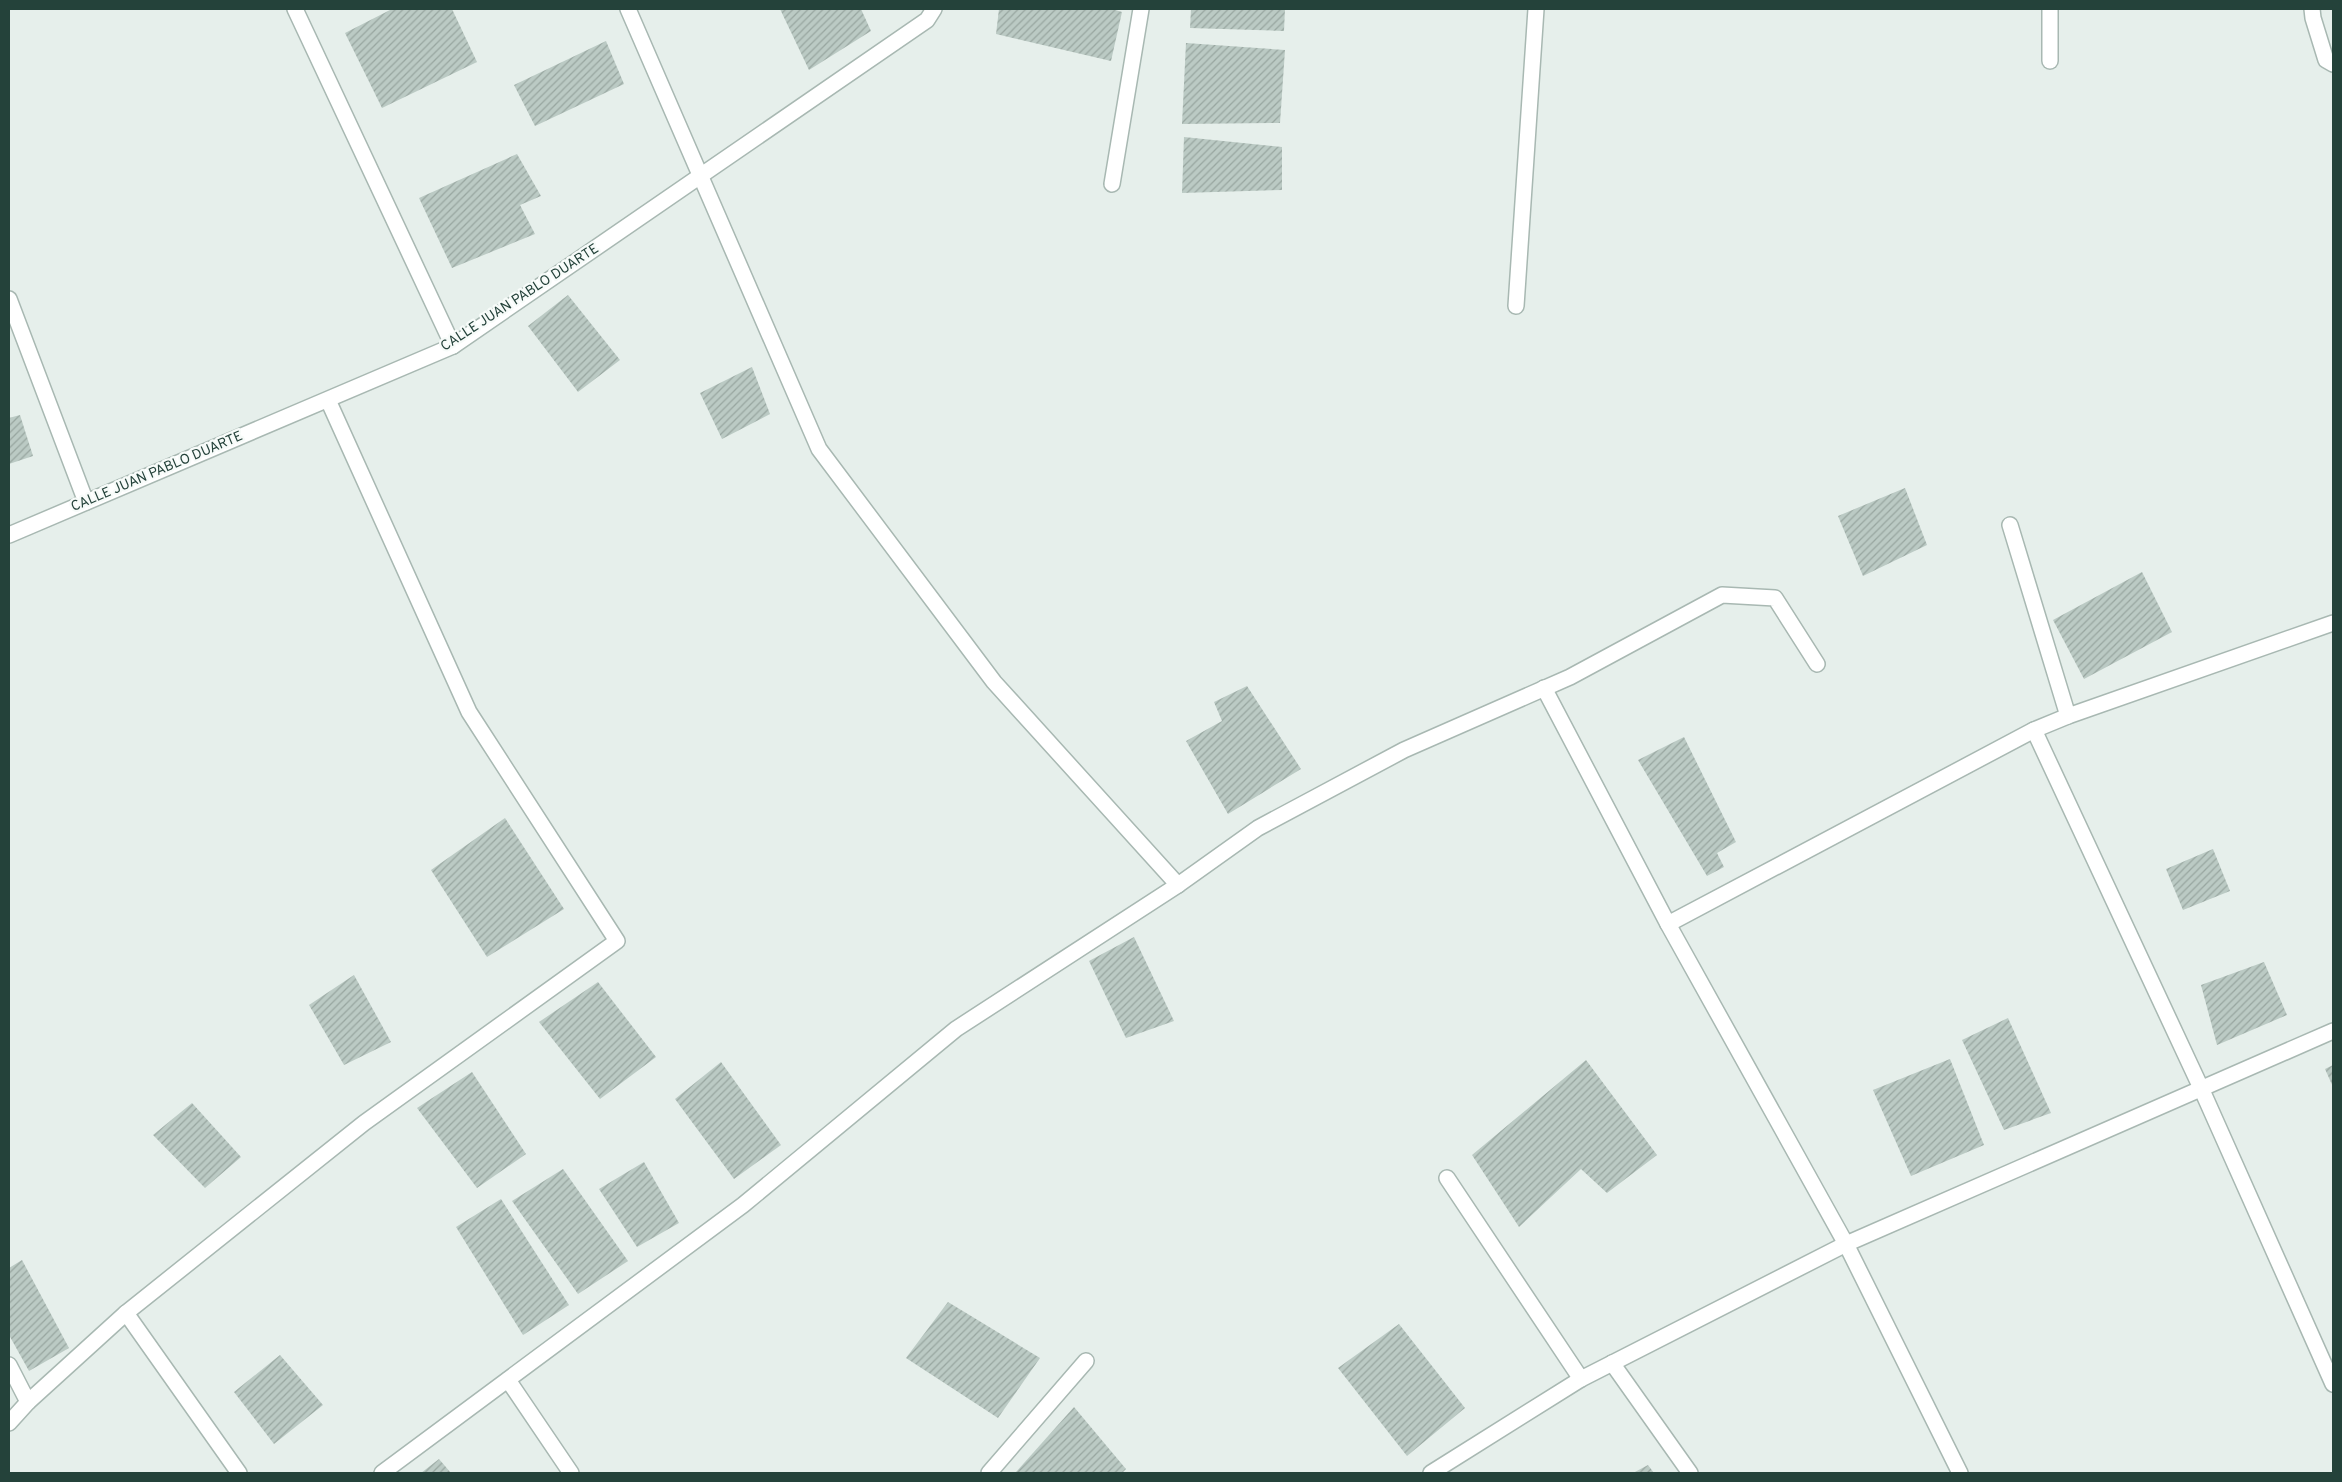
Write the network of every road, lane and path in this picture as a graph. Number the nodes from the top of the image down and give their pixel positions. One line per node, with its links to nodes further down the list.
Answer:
1 (295, 9): 14 (street)
2 (628, 9): 10 (street)
3 (934, 9): 10 (street, CALLE JUAN PABLO DUARTE)
4 (1141, 9): 11 (street)
5 (1536, 9): 13 (street)
6 (2050, 9): 8 (street)
7 (2312, 9): 9 (street)
8 (2050, 61)
9 (2333, 64)
10 (701, 177): 14 (street, CALLE JUAN PABLO DUARTE); 24 (street)
11 (1112, 184)
12 (9, 300): 16 (street)
13 (1516, 306)
14 (453, 346): 15 (street, CALLE JUAN PABLO DUARTE)
15 (328, 400): 16 (street, CALLE JUAN PABLO DUARTE); 30 (street)
16 (86, 502): 18 (street, CALLE JUAN PABLO DUARTE)
17 (2010, 525): 22 (street)
18 (9, 535)
19 (2333, 624): 22 (street)
20 (1817, 664): 21 (street)
21 (1544, 688): 24 (street); 25 (street)
22 (2068, 716): 23 (street)
23 (2034, 730): 25 (street); 27 (street)
24 (1178, 885): 35 (street)
25 (1668, 924): 29 (street)
26 (2333, 1032): 27 (street)
27 (2200, 1088): 29 (street); 36 (street)
28 (1447, 1178): 34 (street)
29 (1846, 1244): 32 (street); 45 (street)
30 (126, 1313): 37 (street); 39 (street)
31 (1086, 1360): 42 (street)
32 (1612, 1363): 34 (street); 44 (street)
33 (9, 1365): 37 (street)
34 (1581, 1379): 43 (street)
35 (508, 1380): 40 (street); 41 (street)
36 (2333, 1384)
37 (28, 1402): 38 (street)
38 (9, 1423)
39 (239, 1473)
40 (382, 1473)
41 (571, 1473)
42 (989, 1473)
43 (1431, 1473)
44 (1690, 1473)
45 (1960, 1473)

